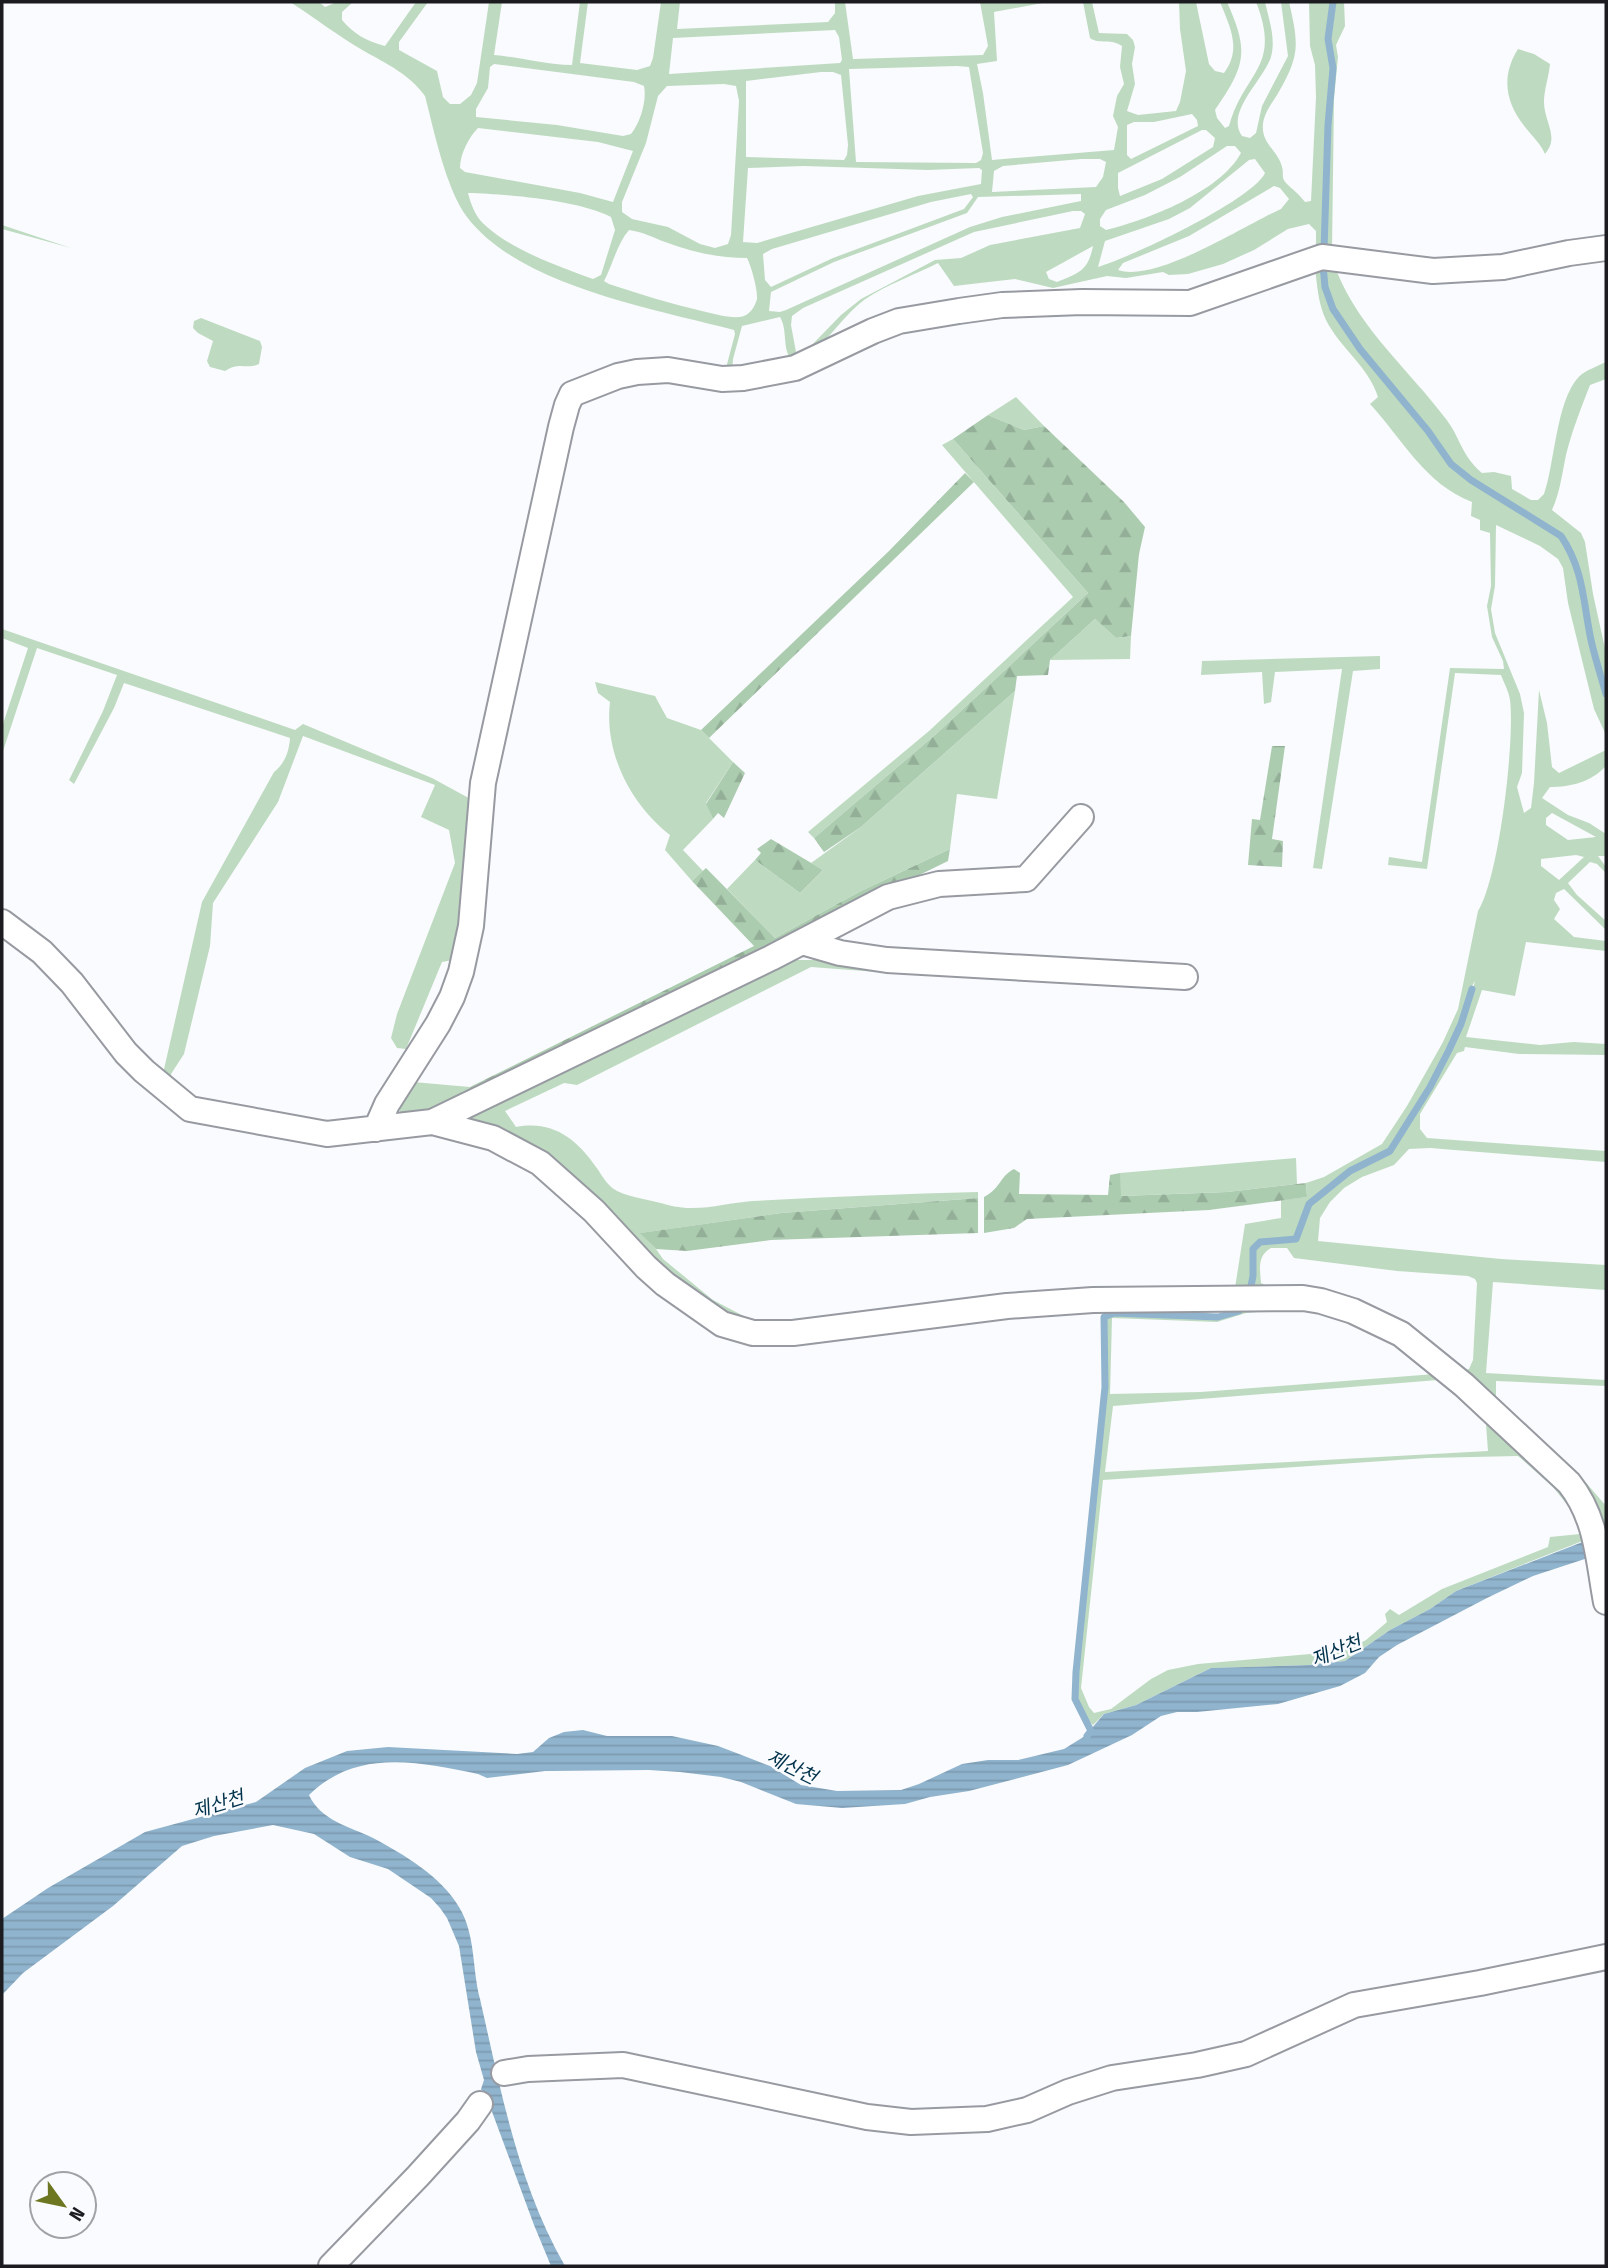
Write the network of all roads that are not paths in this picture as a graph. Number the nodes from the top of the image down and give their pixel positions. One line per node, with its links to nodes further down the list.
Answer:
1 (1606, 248): 7 (street)
2 (1081, 817): 4 (street)
3 (2, 922): 7 (street)
4 (802, 942): 5 (street); 6 (street)
5 (1185, 977)
6 (432, 1122): 7 (street); 8 (street)
7 (376, 1129)
8 (1606, 1602)
9 (1606, 1957): 10 (street)
10 (504, 2073)
11 (480, 2104): 12 (street)
12 (331, 2266)

